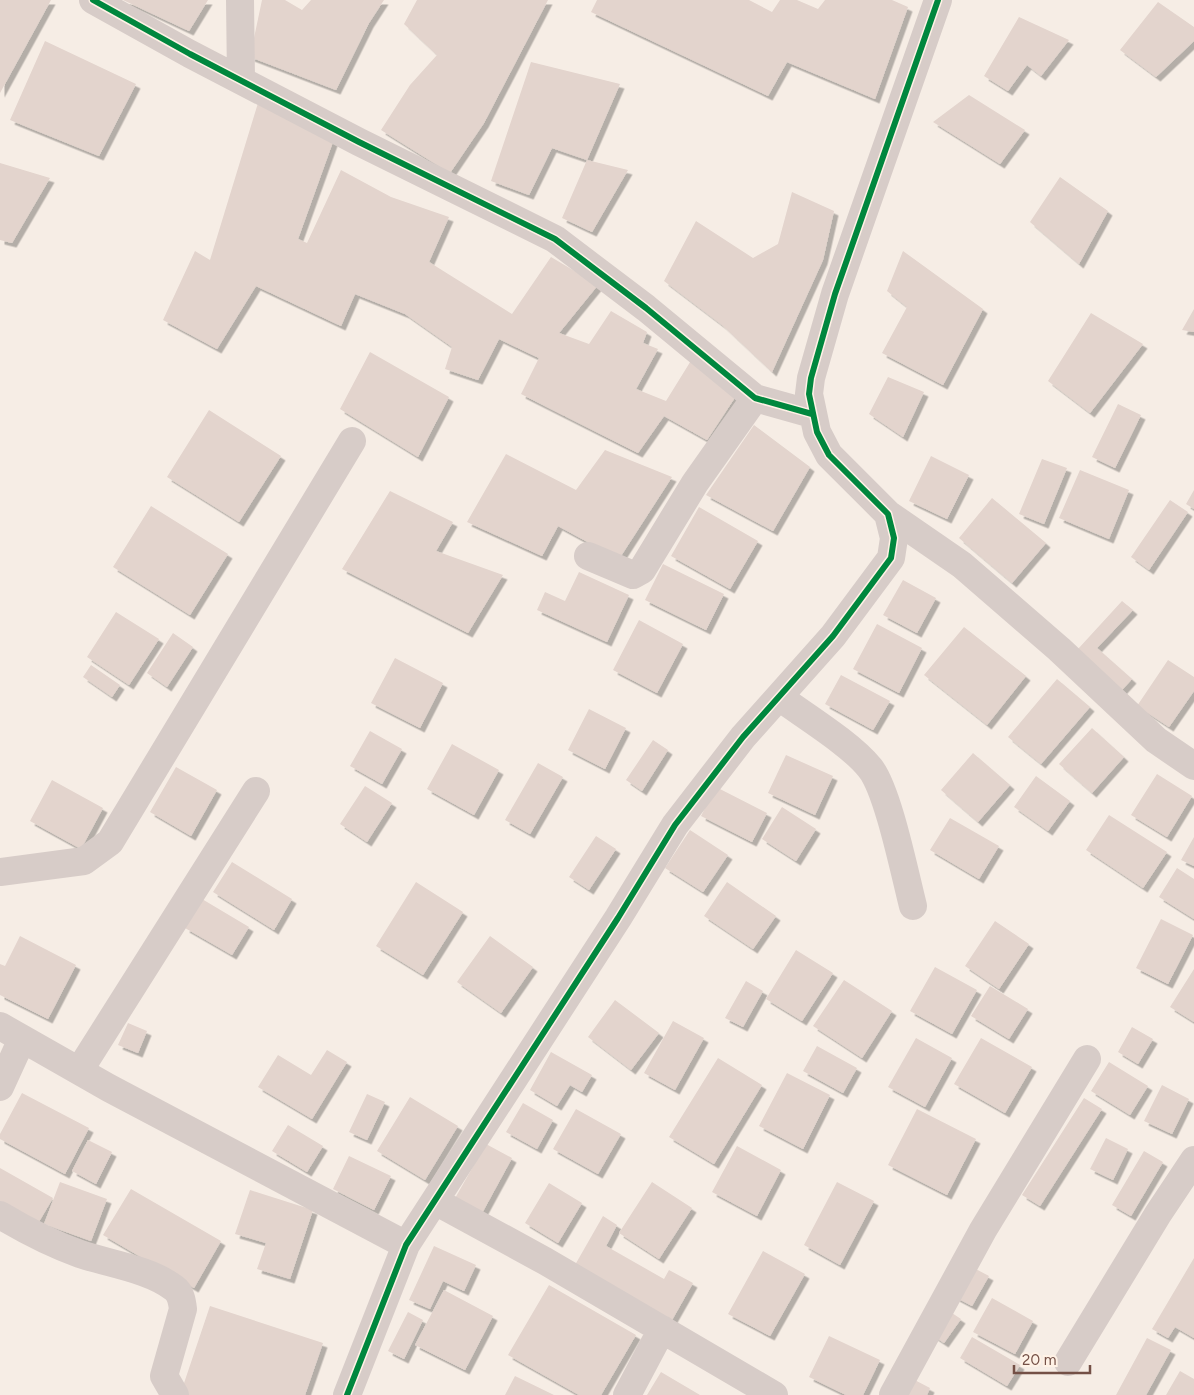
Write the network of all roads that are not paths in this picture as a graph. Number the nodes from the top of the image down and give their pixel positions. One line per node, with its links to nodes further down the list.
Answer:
1 (92, 0): 4 (street)
2 (240, 0): 4 (street)
3 (938, 0): 6 (street)
4 (241, 79): 5 (street)
5 (755, 398): 6 (street); 9 (street)
6 (812, 414): 8 (street)
7 (352, 441): 13 (street)
8 (888, 514): 10 (street); 11 (street)
9 (588, 556)
10 (779, 697): 14 (street); 20 (street)
11 (1194, 766)
12 (256, 791): 17 (street)
13 (0, 872)
14 (913, 906)
15 (11, 1033): 17 (street); 18 (street)
16 (1087, 1059): 29 (street)
17 (79, 1071): 22 (street)
18 (0, 1087)
19 (1194, 1160): 24 (street)
20 (435, 1202): 22 (street); 23 (street)
21 (0, 1215): 25 (street)
22 (406, 1245): 26 (street)
23 (662, 1329): 27 (street); 28 (street)
24 (1068, 1362)
25 (175, 1395)
26 (347, 1395)
27 (627, 1395)
28 (774, 1395)
29 (893, 1395)

